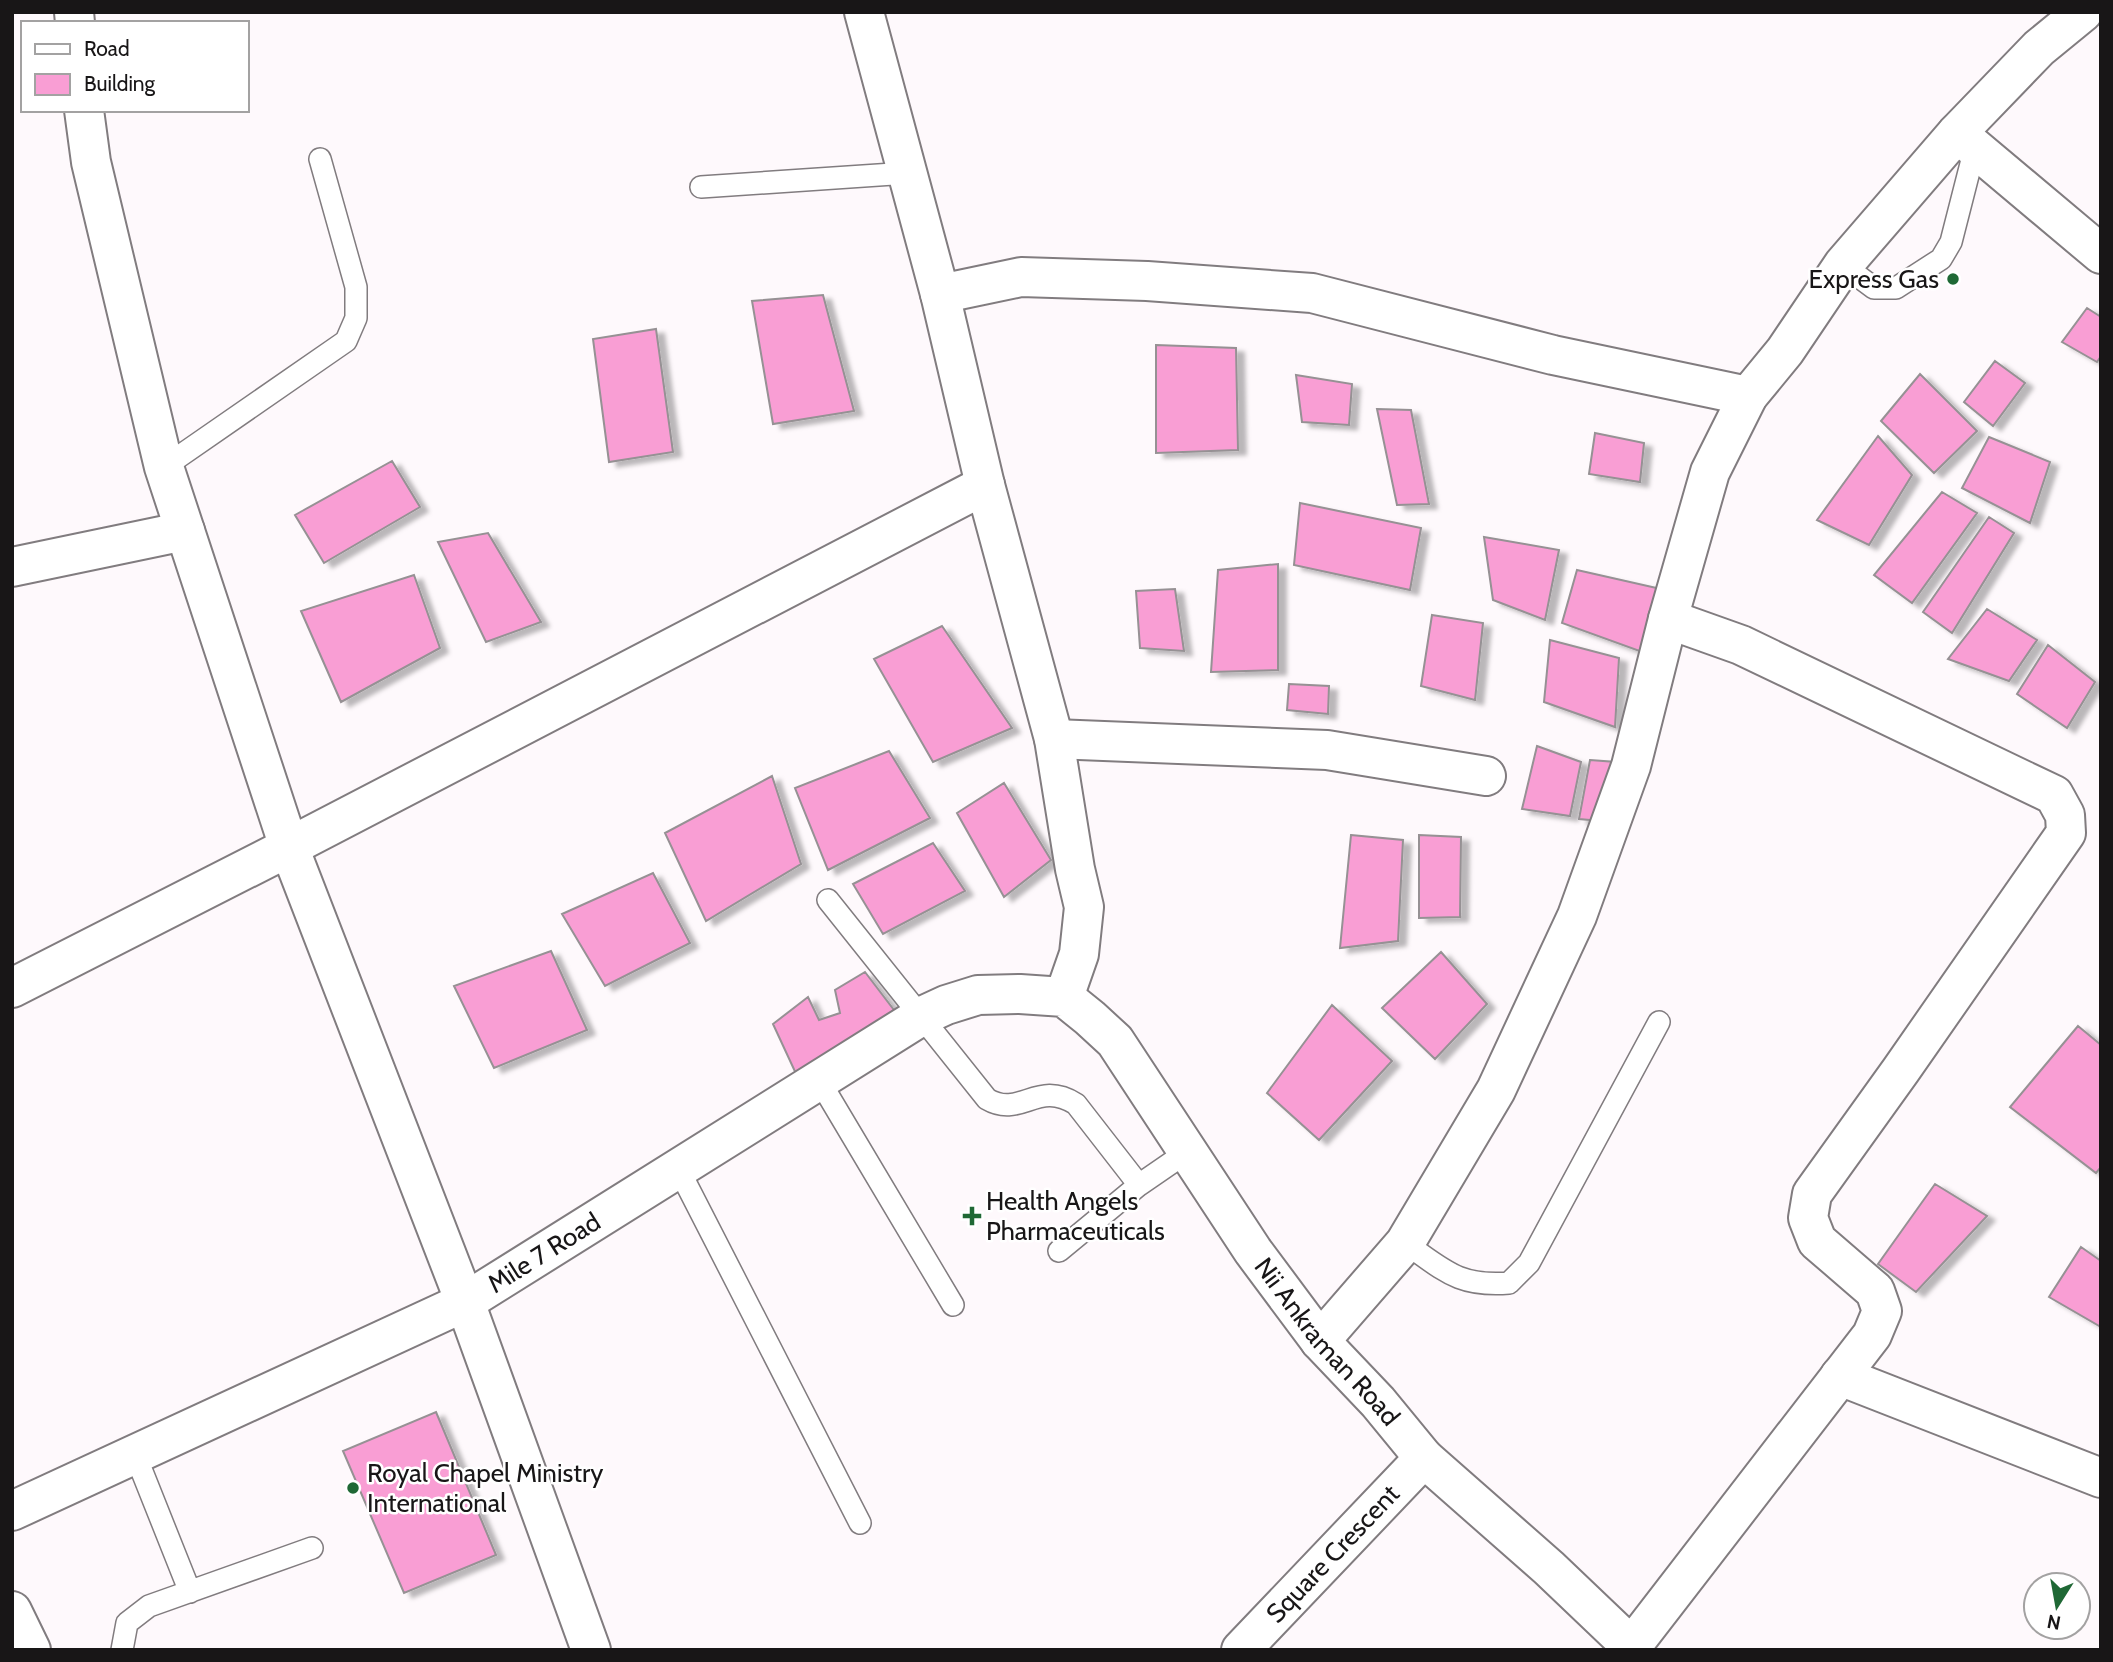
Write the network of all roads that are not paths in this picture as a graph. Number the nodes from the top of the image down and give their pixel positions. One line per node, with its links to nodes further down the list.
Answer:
1 (864, 12): 6 (street)
2 (2083, 12): 4 (street)
3 (85, 112): 12 (street)
4 (1966, 140): 8 (street); 9 (street); 9 (lane)
5 (320, 159): 12 (lane)
6 (908, 173): 7 (lane); 10 (street)
7 (701, 187)
8 (2101, 254)
9 (1843, 265): 11 (street)
10 (940, 294): 11 (street); 13 (street)
11 (1748, 396): 16 (street)
12 (164, 467): 14 (street)
13 (985, 485): 17 (street); 19 (street)
14 (186, 531): 15 (street); 19 (street)
15 (12, 567)
16 (1668, 619): 29 (street); 34 (street)
17 (1054, 739): 18 (street); 22 (street)
18 (1486, 776)
19 (289, 848): 21 (street); 31 (street)
20 (828, 900): 23 (lane)
21 (12, 988)
22 (1064, 997): 23 (street, Mile 7 Road); 26 (street, Nii Ankraman Road)
23 (920, 1017): 25 (street, Mile 7 Road); 28 (lane)
24 (1659, 1022): 29 (lane)
25 (819, 1080): 27 (street, Mile 7 Road); 32 (lane)
26 (1187, 1152): 28 (lane); 33 (street, Nii Ankraman Road)
27 (677, 1168): 31 (street, Mile 7 Road); 39 (lane)
28 (1139, 1185): 30 (lane)
29 (1405, 1243): 33 (street)
30 (1059, 1251)
31 (465, 1302): 35 (street, Mile 7 Road); 46 (street)
32 (953, 1306)
33 (1320, 1342): 36 (street, Nii Ankraman Road)
34 (1840, 1376): 37 (street); 43 (street)
35 (135, 1454): 38 (street, Mile 7 Road); 41 (lane)
36 (1424, 1458): 43 (street, Nii Ankraman Road); 47 (street, Square Crescent)
37 (2101, 1478)
38 (12, 1511)
39 (860, 1523)
40 (313, 1548): 41 (lane)
41 (191, 1592): 45 (lane)
42 (12, 1611): 44 (street)
43 (1633, 1648)
44 (31, 1650)
45 (122, 1650)
46 (591, 1650)
47 (1241, 1650)

